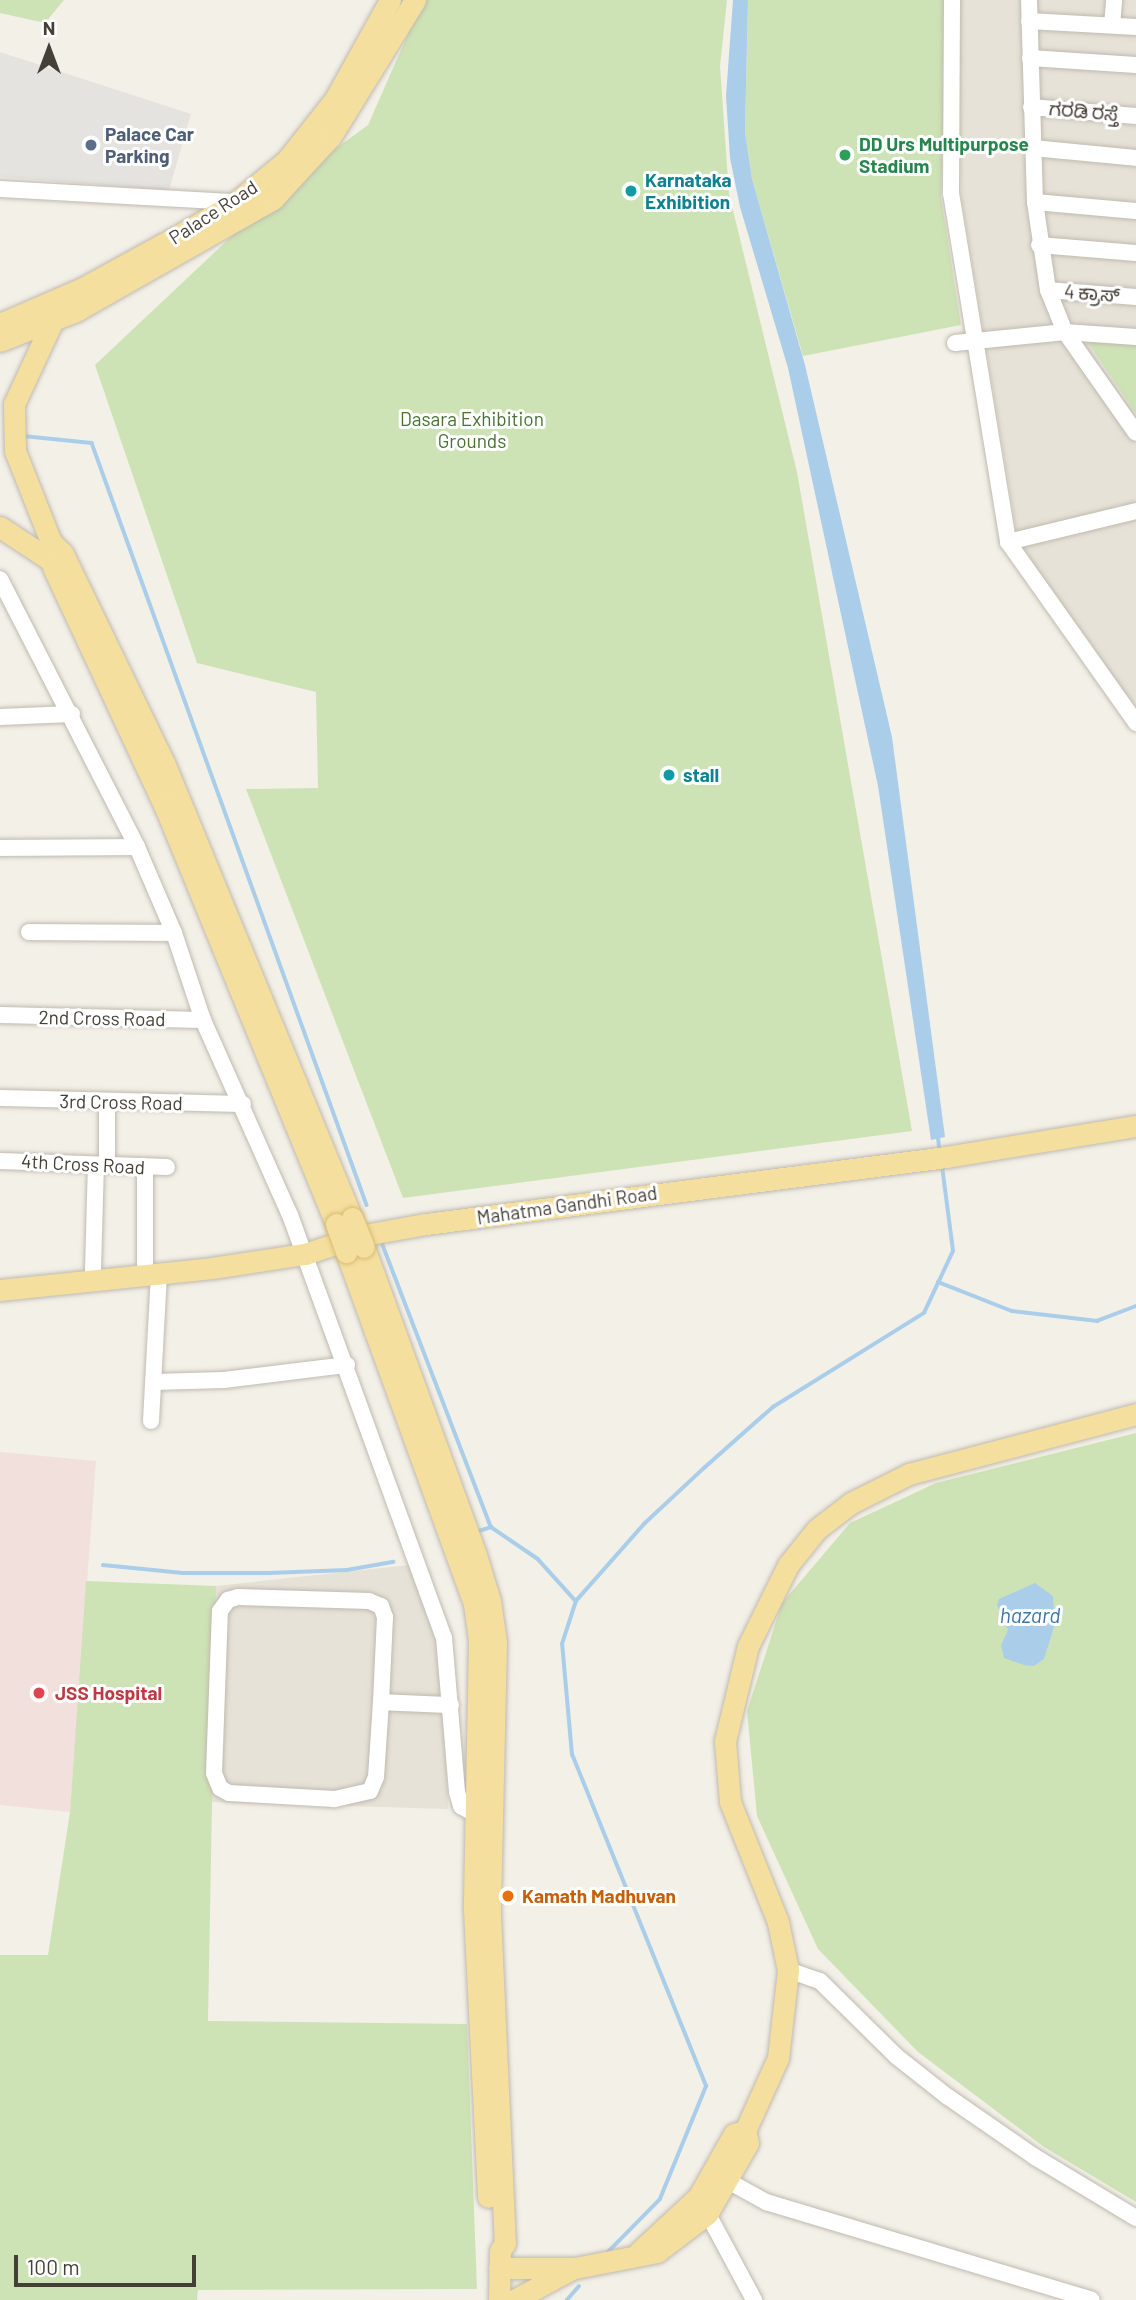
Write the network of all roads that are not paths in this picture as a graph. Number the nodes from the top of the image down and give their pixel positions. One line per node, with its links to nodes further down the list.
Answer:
1 (390, 0): 16 (main road, Palace Road)
2 (415, 0): 23 (main road)
3 (951, 0): 28 (street)
4 (1029, 0): 6 (street)
5 (1114, 0): 7 (street)
6 (1029, 21): 7 (street); 9 (street)
7 (1112, 26): 8 (street)
8 (1136, 27)
9 (1030, 58): 10 (street); 11 (street)
10 (1136, 65)
11 (1031, 107): 12 (street, ಗರಡಿ ರಸ್ತೆ); 13 (street)
12 (1136, 116)
13 (1033, 148): 14 (street); 17 (street)
14 (1136, 158)
15 (0, 189): 16 (street)
16 (236, 202): 23 (main road, Palace Road)
17 (1035, 202): 18 (street); 19 (street)
18 (1136, 211)
19 (1039, 245): 20 (street); 21 (street)
20 (1136, 253)
21 (1048, 290): 22 (street, 4 ಕ್ರಾಸ್); 25 (street)
22 (1136, 297)
23 (46, 314): 24 (main road); 27 (main road); 34 (main road)
24 (0, 324)
25 (1065, 332): 26 (street); 28 (street); 30 (street)
26 (1136, 337)
27 (0, 341)
28 (974, 341): 29 (street); 33 (street)
29 (955, 344)
30 (1136, 433)
31 (1136, 511): 33 (street)
32 (0, 527): 34 (main road)
33 (1008, 541): 38 (street)
34 (54, 552): 56 (main road, bridge)
35 (0, 579): 36 (street)
36 (72, 714): 37 (street); 39 (street)
37 (0, 717)
38 (1136, 723)
39 (137, 847): 40 (street); 42 (street)
40 (0, 848)
41 (29, 932): 42 (street)
42 (174, 933): 44 (street)
43 (0, 1015): 44 (street, 2nd Cross Road)
44 (203, 1020): 47 (street)
45 (0, 1098): 46 (street, 3rd Cross Road)
46 (107, 1104): 47 (street, 3rd Cross Road); 52 (street)
47 (243, 1104): 55 (street)
48 (1136, 1116): 50 (main road, Mahatma Gandhi Road)
49 (1136, 1126): 50 (main road, Mahatma Gandhi Road)
50 (937, 1153): 55 (main road, Mahatma Gandhi Road)
51 (0, 1161): 52 (street, 4th Cross Road)
52 (102, 1165): 54 (street, 4th Cross Road); 58 (street)
53 (167, 1167): 54 (street, 4th Cross Road)
54 (145, 1168): 57 (street)
55 (302, 1249): 57 (main road, Mahatma Gandhi Road); 61 (street)
56 (355, 1249): 67 (main road); 72 (main road)
57 (152, 1269): 58 (main road, Mahatma Gandhi Road); 60 (main road, Mahatma Gandhi Road); 62 (street)
58 (93, 1270): 59 (main road, Mahatma Gandhi Road)
59 (0, 1277)
60 (0, 1290)
61 (347, 1364): 62 (street); 66 (street)
62 (154, 1382): 64 (street)
63 (1136, 1414): 68 (main road)
64 (151, 1421)
65 (381, 1702): 65 (street); 66 (street)
66 (451, 1705): 67 (street)
67 (475, 1814): 72 (main road)
68 (788, 1970): 69 (main road); 71 (street)
69 (721, 2177): 70 (main road); 77 (street)
70 (703, 2205): 73 (main road); 76 (street)
71 (1136, 2218)
72 (500, 2259): 73 (main road); 74 (main road)
73 (575, 2268): 75 (main road)
74 (499, 2300)
75 (514, 2300)
76 (754, 2300)
77 (1092, 2300)

